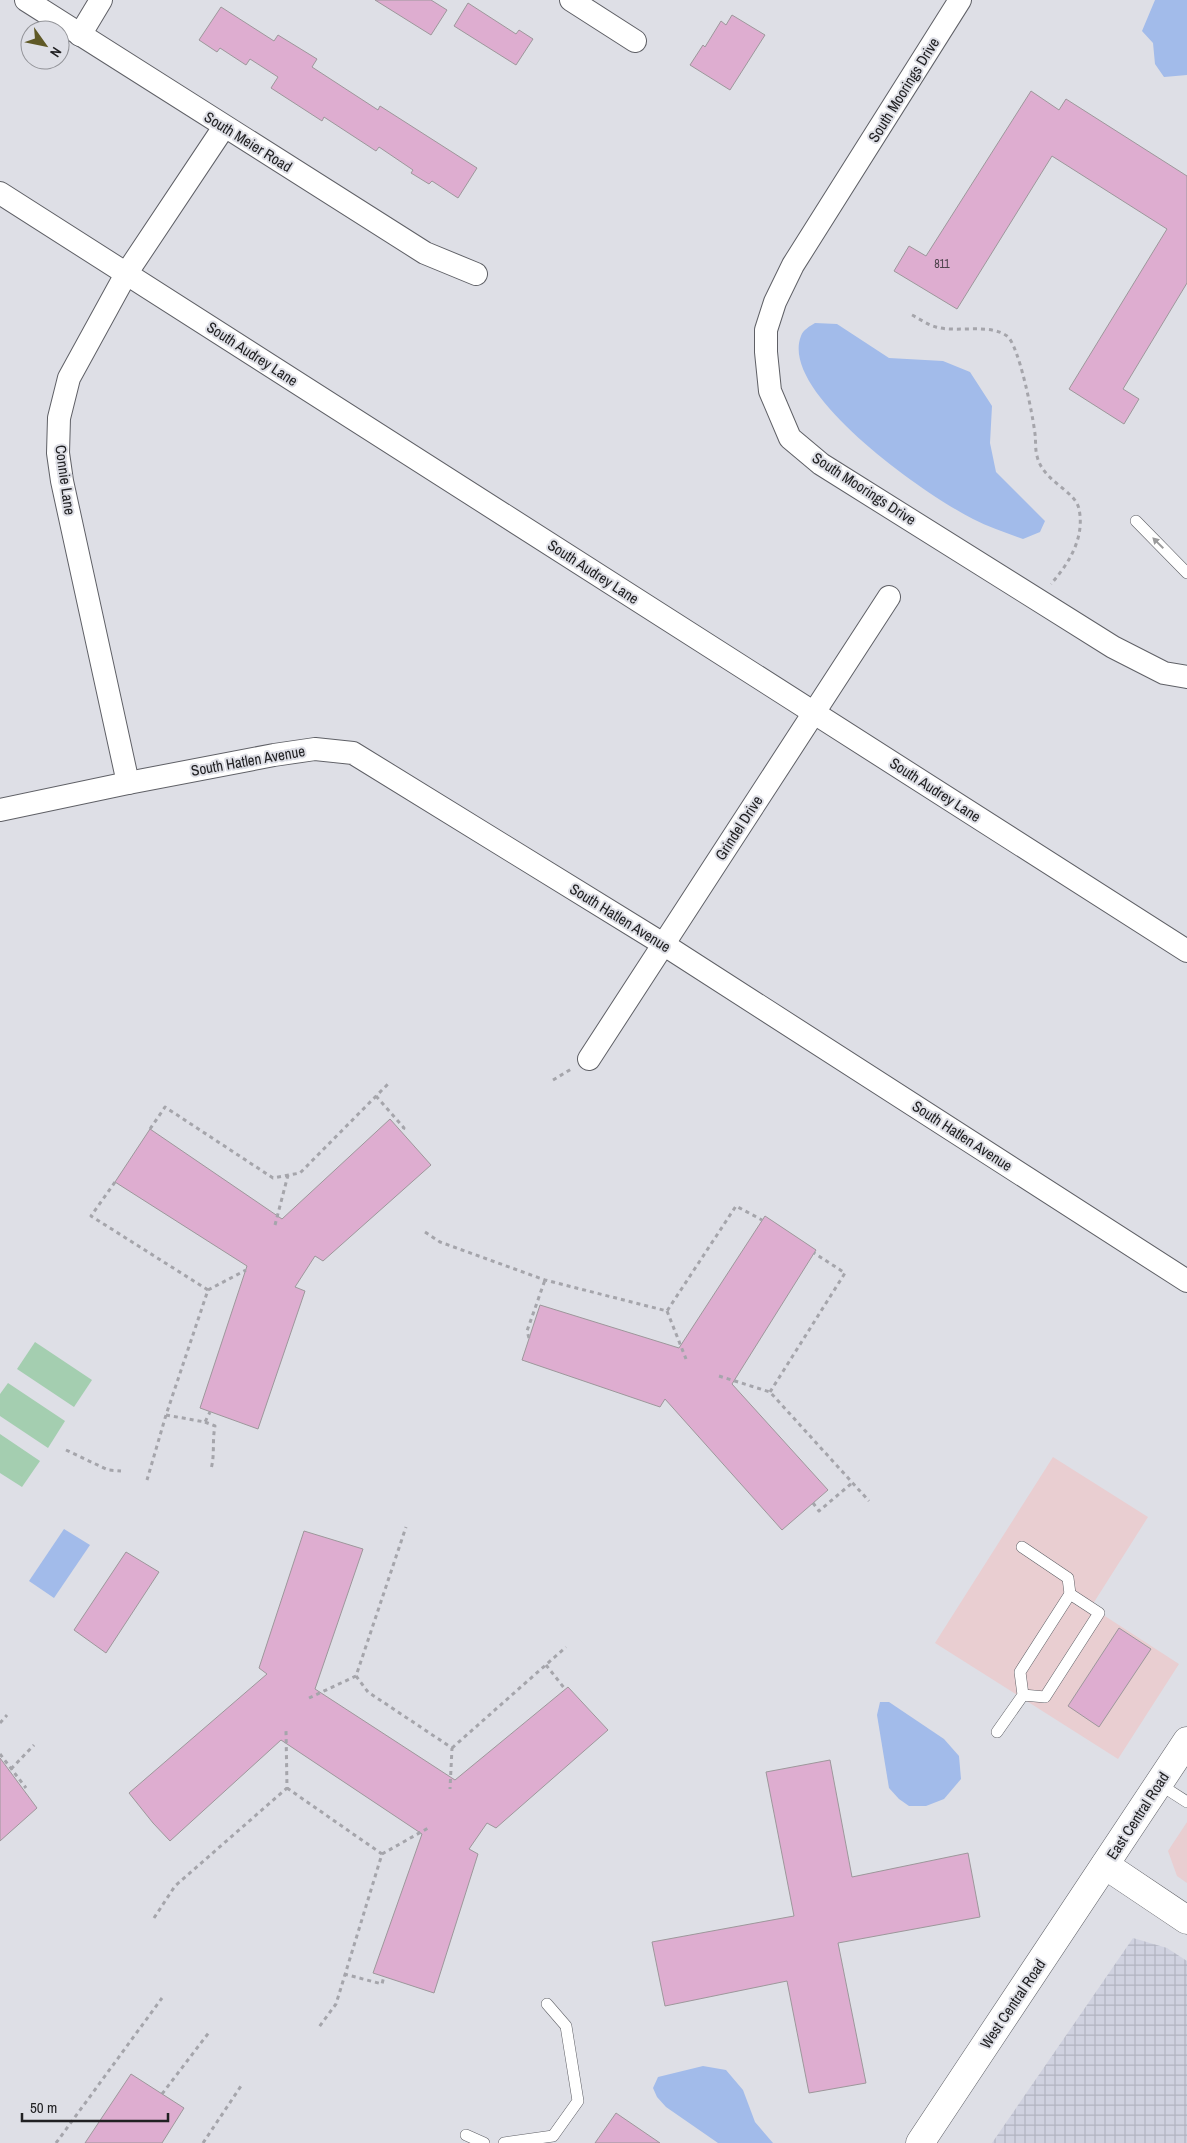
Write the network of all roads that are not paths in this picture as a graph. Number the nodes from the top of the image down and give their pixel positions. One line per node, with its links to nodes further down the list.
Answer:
1 (26, 0): 5 (street, South Meier Road)
2 (101, 0): 5 (street)
3 (571, 0): 6 (street)
4 (960, 0): 14 (street, South Moorings Drive)
5 (80, 34): 7 (street, South Meier Road)
6 (635, 41)
7 (224, 127): 9 (street, Connie Lane); 10 (street, South Meier Road)
8 (0, 193): 9 (street, South Audrey Lane)
9 (126, 274): 15 (street, South Audrey Lane); 16 (street, Connie Lane)
10 (476, 274)
11 (1136, 521): 12 (lane, one-way to 11)
12 (1187, 573)
13 (889, 596): 15 (street, Grindel Drive)
14 (1187, 677)
15 (813, 712): 18 (street, Grindel Drive); 19 (street, South Audrey Lane)
16 (128, 782): 17 (street, South Hatlen Avenue); 18 (street, South Hatlen Avenue)
17 (0, 810)
18 (663, 944): 20 (street, Grindel Drive); 21 (street, South Hatlen Avenue)
19 (1187, 951)
20 (588, 1059)
21 (1187, 1281)
22 (1022, 1547): 23 (lane)
23 (1070, 1594): 24 (lane); 24 (lane)
24 (1023, 1695): 25 (lane)
25 (997, 1732)
26 (1187, 1741): 27 (main road, East Central Road)
27 (1159, 1784): 28 (lane); 29 (main road, East Central Road)
28 (1187, 1802)
29 (1105, 1865): 30 (main road); 35 (main road, West Central Road)
30 (1187, 1920)
31 (547, 2004): 34 (lane)
32 (466, 2135): 33 (lane)
33 (484, 2143)
34 (504, 2143)
35 (920, 2143)

